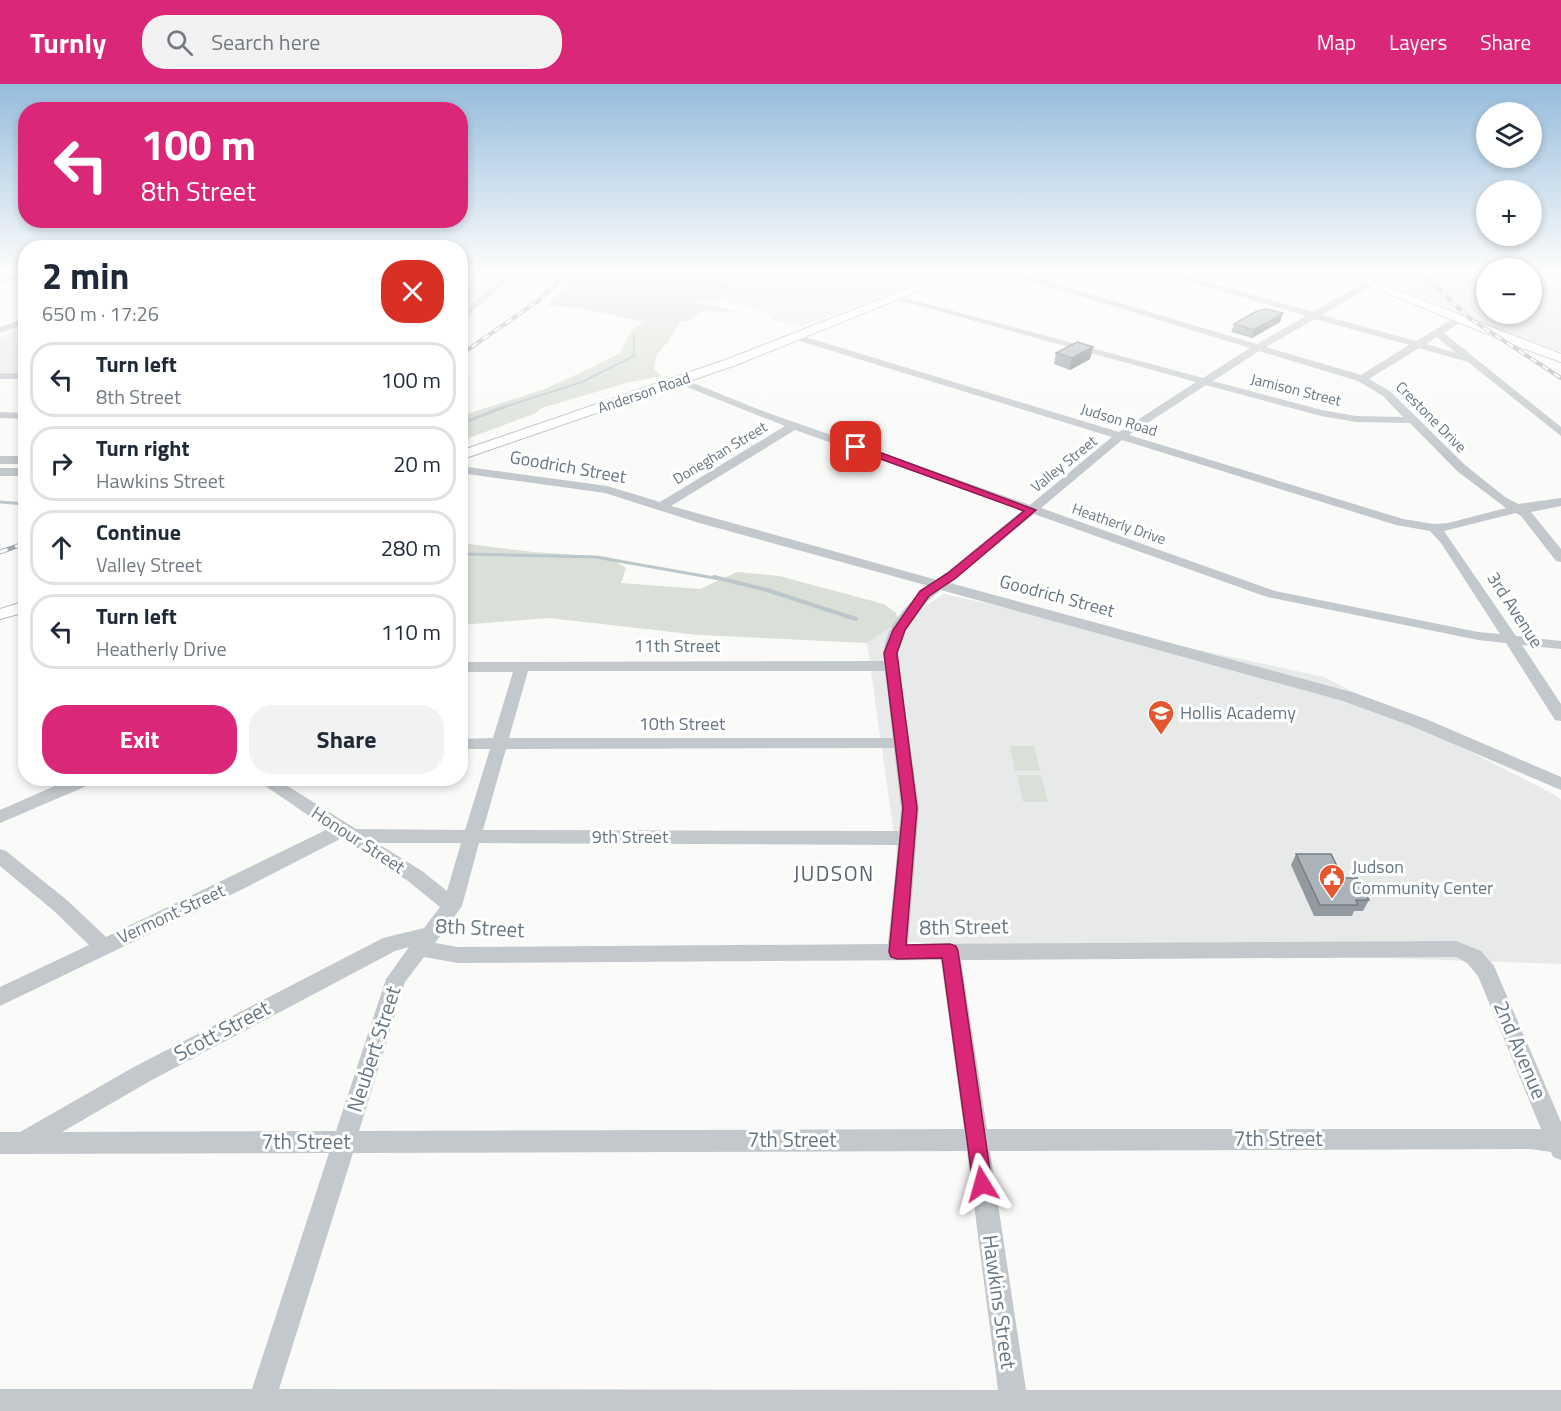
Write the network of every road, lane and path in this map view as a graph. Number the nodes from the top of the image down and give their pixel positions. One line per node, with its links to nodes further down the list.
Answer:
1 (806, 334): 9 (main road, Anderson Road)
2 (1030, 334): 18 (street, Jamison Street)
3 (1210, 334): 11 (street, Crestone Drive)
4 (1281, 334): 11 (street, Valley Street)
5 (1381, 334): 10 (street)
6 (1434, 334): 10 (street)
7 (1439, 334): 13 (street)
8 (1496, 334): 12 (main road)
9 (796, 338): 17 (main road, Anderson Road); 24 (street, Judson Road)
10 (1417, 344): 13 (street); 16 (street)
11 (1256, 348): 16 (street, Crestone Drive); 18 (street, Valley Street)
12 (1561, 358)
13 (1468, 359): 23 (street)
14 (0, 376): 15 (street)
15 (18, 376)
16 (1362, 379): 21 (street, Crestone Drive)
17 (681, 381): 22 (street, Heatherly Drive); 25 (main road, Anderson Road)
18 (1206, 381): 21 (street, Jamison Street); 24 (street, Valley Street)
19 (0, 415): 20 (street)
20 (18, 416)
21 (1413, 420): 33 (street, Crestone Drive)
22 (795, 425): 32 (street, Doneghan Street); 34 (street, Heatherly Drive)
23 (1561, 433)
24 (1121, 436): 34 (street, Valley Street); 35 (street, Judson Road)
25 (468, 453)
26 (0, 460): 27 (street)
27 (18, 460)
28 (468, 470): 32 (street, Goodrich Street)
29 (0, 472): 30 (street)
30 (18, 472)
31 (1561, 502): 33 (street)
32 (661, 507): 37 (street, Goodrich Street)
33 (1516, 508): 35 (street); 36 (street, Crestone Drive)
34 (1031, 510): 37 (street, Valley Street); 40 (street, Heatherly Drive)
35 (1434, 528): 40 (street, 3rd Avenue)
36 (1561, 558)
37 (939, 584): 42 (street); 49 (street, Goodrich Street)
38 (18, 608): 39 (main road)
39 (0, 614)
40 (1511, 641): 41 (street, Heatherly Drive); 45 (street, 3rd Avenue)
41 (1561, 645)
42 (893, 666): 44 (street, 11th Street); 48 (street)
43 (468, 667): 44 (street, 11th Street)
44 (522, 667): 47 (street, Neubert Street)
45 (1561, 716)
46 (468, 744): 47 (street, 10th Street)
47 (500, 744): 48 (street, 10th Street); 54 (street, Neubert Street)
48 (903, 744): 55 (street)
49 (1561, 784)
50 (72, 786): 52 (street)
51 (274, 786): 53 (street, Honour Street)
52 (0, 817)
53 (346, 833): 54 (street, 9th Street); 57 (street, Honour Street); 59 (street, Vermont Street)
54 (473, 836): 55 (street, 9th Street); 57 (street, Neubert Street)
55 (909, 837): 61 (street)
56 (0, 856): 59 (street)
57 (452, 906): 58 (street, Neubert Street)
58 (424, 942): 61 (street, 8th Street); 65 (street, Neubert Street); 66 (street, Scott Street)
59 (103, 946): 63 (street, Vermont Street)
60 (950, 951): 61 (street, 8th Street); 62 (street, 8th Street); 64 (street, Hawkins Street)
61 (897, 952)
62 (1472, 955): 67 (street, 2nd Avenue)
63 (0, 997)
64 (976, 1140): 65 (street, 7th Street); 67 (street, 7th Street); 69 (street, Hawkins Street)
65 (343, 1142): 66 (street, 7th Street); 71 (street, Neubert Street)
66 (11, 1143)
67 (1560, 1145)
68 (0, 1403): 71 (street)
69 (1014, 1404): 70 (street); 71 (street)
70 (1561, 1404)
71 (260, 1407)

